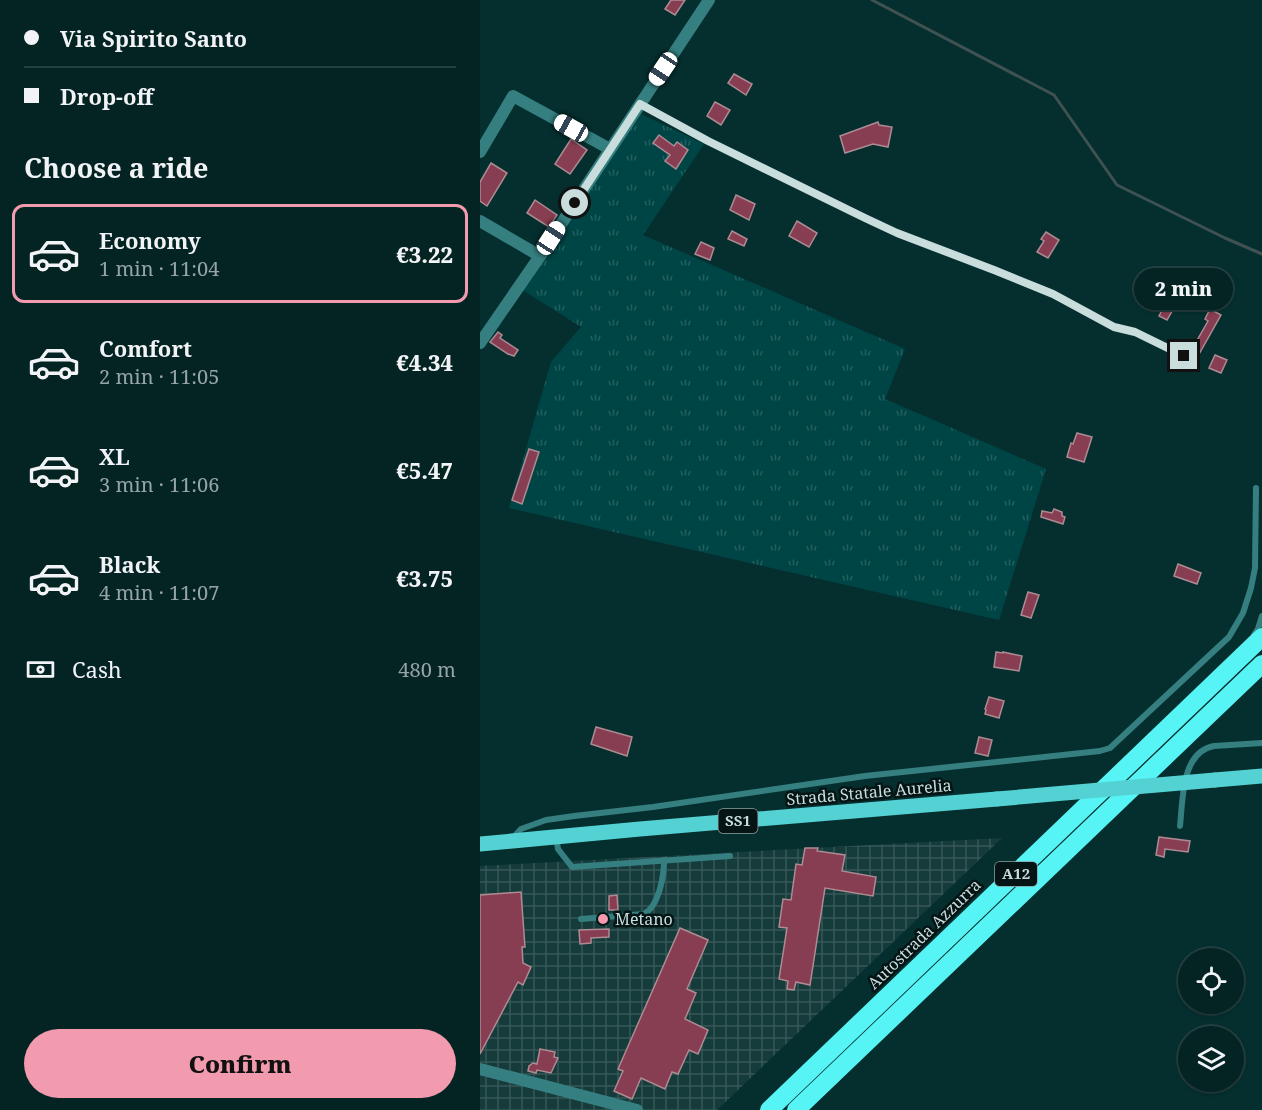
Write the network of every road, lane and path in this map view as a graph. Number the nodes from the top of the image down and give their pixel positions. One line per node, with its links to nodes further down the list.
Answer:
1 (709, 0): 2 (street)
2 (640, 104): 3 (street); 8 (lane)
3 (610, 149): 4 (street); 6 (street)
4 (480, 152)
5 (480, 220): 6 (street)
6 (540, 256): 7 (street)
7 (480, 343)
8 (1184, 356)
9 (1256, 488): 20 (lane)
10 (1262, 616): 14 (lane)
11 (1262, 637): 14 (highway, Autostrada Azzurra / A12)
12 (1262, 664): 15 (highway, A12)
13 (1262, 669): 15 (lane)
14 (1226, 671): 27 (highway, Autostrada Azzurra / A12)
15 (1245, 680): 28 (highway, A12)
16 (1262, 743): 18 (lane)
17 (1262, 776): 19 (main road, Strada Statale Aurelia / SS1, bridge)
18 (1180, 826)
19 (556, 837): 20 (main road, Strada Statale Aurelia / SS1); 23 (lane)
20 (510, 842): 21 (main road, Strada Statale Aurelia / SS1)
21 (480, 844)
22 (730, 856): 23 (lane)
23 (664, 860): 24 (lane)
24 (581, 919)
25 (480, 1069): 26 (street)
26 (637, 1110)
27 (769, 1110)
28 (796, 1110)

